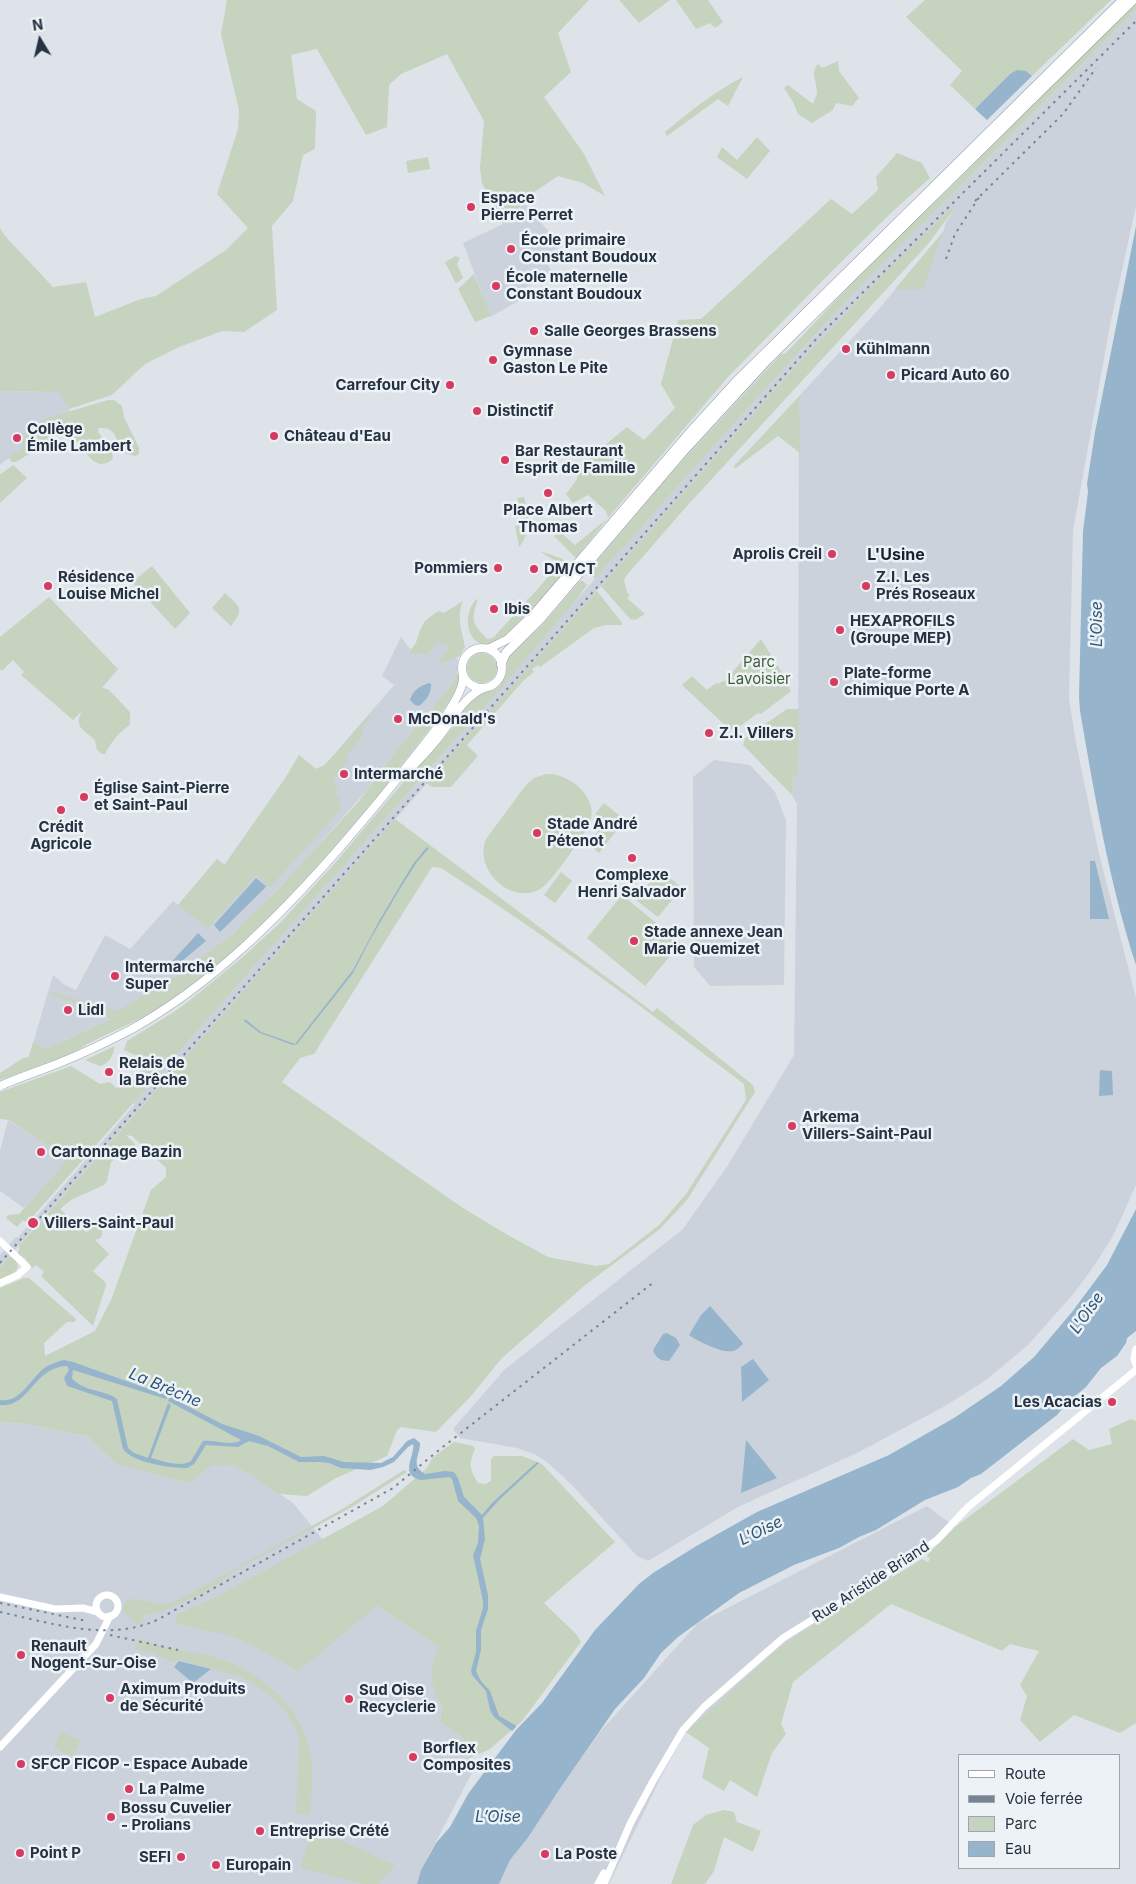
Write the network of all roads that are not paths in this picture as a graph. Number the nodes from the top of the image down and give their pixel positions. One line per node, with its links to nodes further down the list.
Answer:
1 (1123, 0): 3 (highway)
2 (1133, 0): 5 (highway)
3 (538, 611): 4 (main road)
4 (488, 649): 5 (main road); 6 (main road)
5 (501, 664): 7 (main road)
6 (463, 676): 7 (main road); 8 (main road)
7 (484, 688): 8 (main road)
8 (388, 791): 9 (main road)
9 (0, 1084)
10 (0, 1241): 11 (main road)
11 (0, 1283)
12 (1136, 1349): 13 (main road)
13 (1136, 1365)
14 (1136, 1370): 22 (main road, Rue Aristide Briand)
15 (0, 1597): 17 (main road)
16 (97, 1601): 17 (main road); 18 (main road); 19 (main road)
17 (71, 1608): 18 (main road)
18 (98, 1613): 19 (main road); 20 (main road)
19 (110, 1616): 20 (main road)
20 (99, 1640): 21 (main road)
21 (0, 1747)
22 (632, 1822): 23 (main road); 24 (main road)
23 (598, 1884)
24 (604, 1884)

